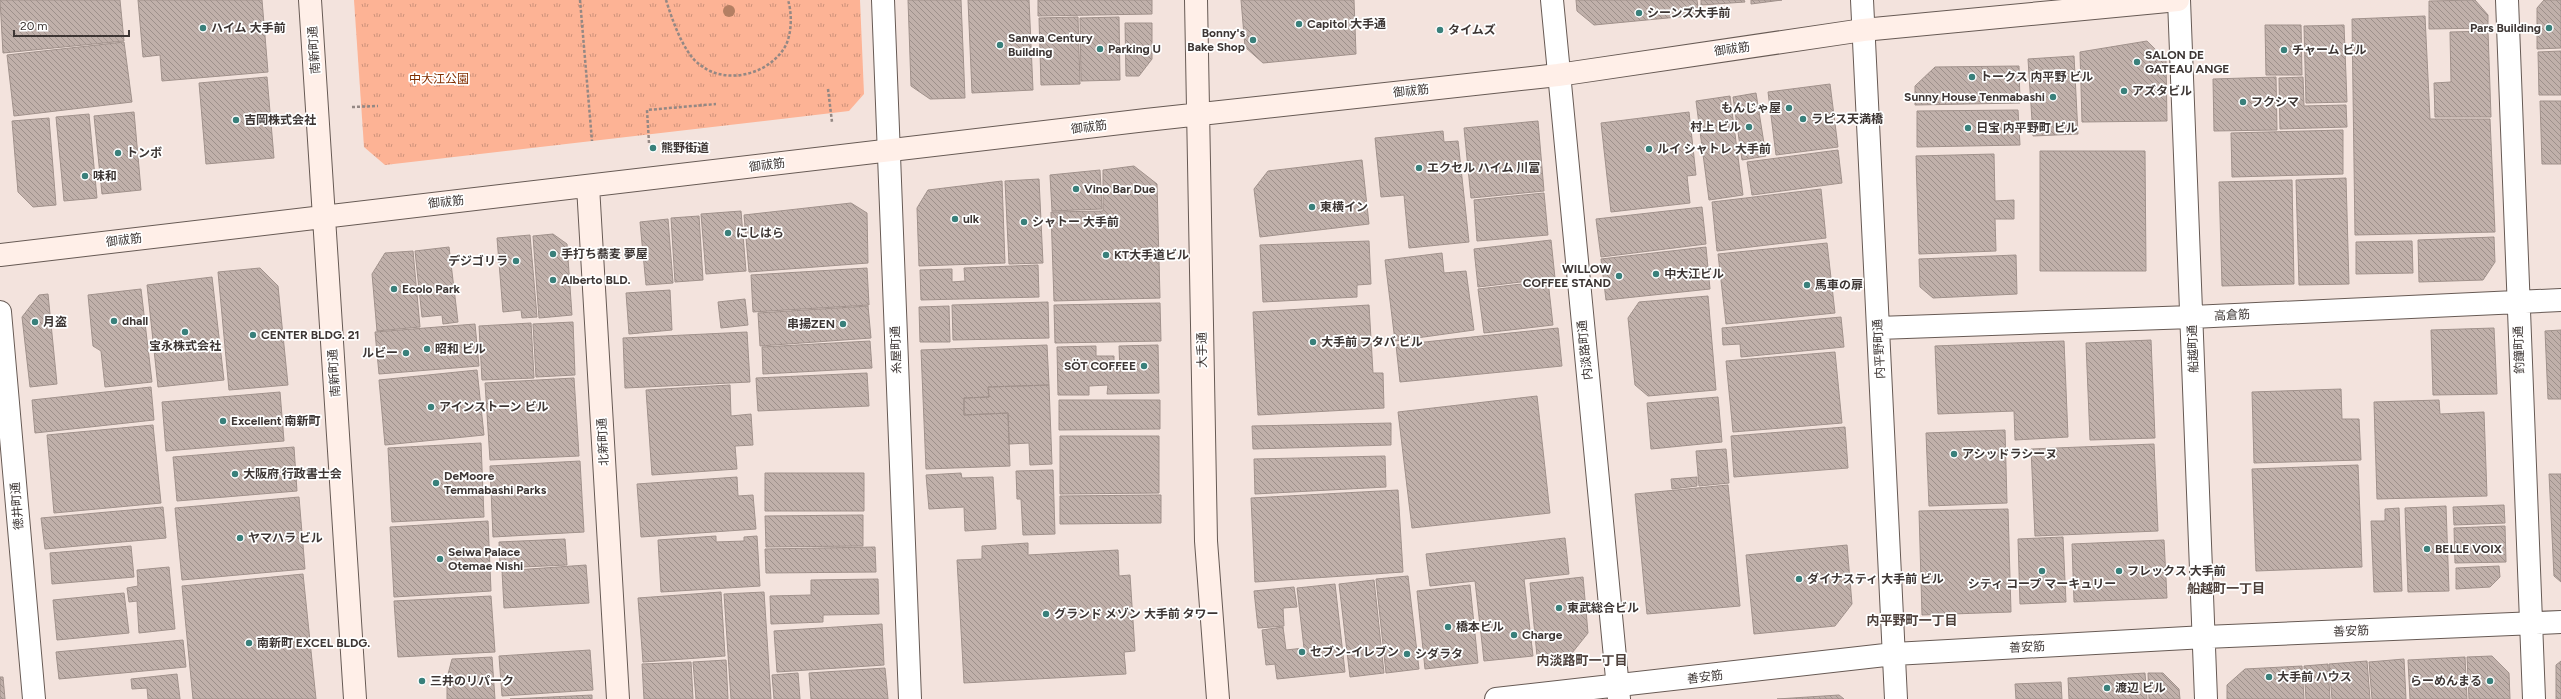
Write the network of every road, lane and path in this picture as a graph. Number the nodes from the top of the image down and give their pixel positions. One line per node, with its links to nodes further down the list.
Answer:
1 (310, 0): 23 (street, 南新町通)
2 (580, 0): 19 (path)
3 (666, 0): 4 (path)
4 (788, 0)
5 (883, 0): 21 (street, 糸屋町通)
6 (1196, 0): 17 (street, 大手通)
7 (1552, 0): 12 (street, 内淡路町通)
8 (1862, 0): 11 (street, 内平野町通)
9 (2179, 0): 11 (street, 御祓筋); 28 (street, 船越町通)
10 (2507, 0): 26 (street, 釣鐘町通)
11 (1863, 30): 12 (street, 御祓筋); 29 (street, 内平野町通)
12 (1558, 75): 17 (street, 御祓筋); 34 (street, 内淡路町通)
13 (828, 88): 18 (path)
14 (716, 104): 20 (path)
15 (378, 106): 16 (path)
16 (352, 107)
17 (1198, 114): 21 (street, 御祓筋); 39 (street, 大手通)
18 (832, 122)
19 (592, 141)
20 (649, 143)
21 (888, 150): 22 (street, 御祓筋); 38 (street, 糸屋町通)
22 (588, 186): 23 (street, 御祓筋); 37 (street, 北新町通)
23 (324, 216): 24 (street, 御祓筋); 36 (street, 南新町通)
24 (0, 255)
25 (2561, 300): 26 (street, 高倉筋)
26 (2517, 301): 28 (street, 高倉筋); 31 (street, 釣鐘町通)
27 (0, 312): 35 (street, 徳井町通)
28 (2192, 317): 29 (street, 高倉筋); 32 (street, 船越町通)
29 (1878, 328): 33 (street, 内平野町通)
30 (2561, 622): 31 (street, 善安筋)
31 (2531, 623): 32 (street, 善安筋); 43 (street, 釣鐘町通)
32 (2205, 637): 33 (street, 善安筋); 42 (street, 船越町通)
33 (1894, 654): 34 (street, 善安筋); 41 (street, 内平野町通)
34 (1618, 693): 40 (street, 善安筋)
35 (34, 699)
36 (355, 699)
37 (618, 699)
38 (910, 699)
39 (1218, 699)
40 (1496, 699)
41 (1896, 699)
42 (2206, 699)
43 (2534, 699)

